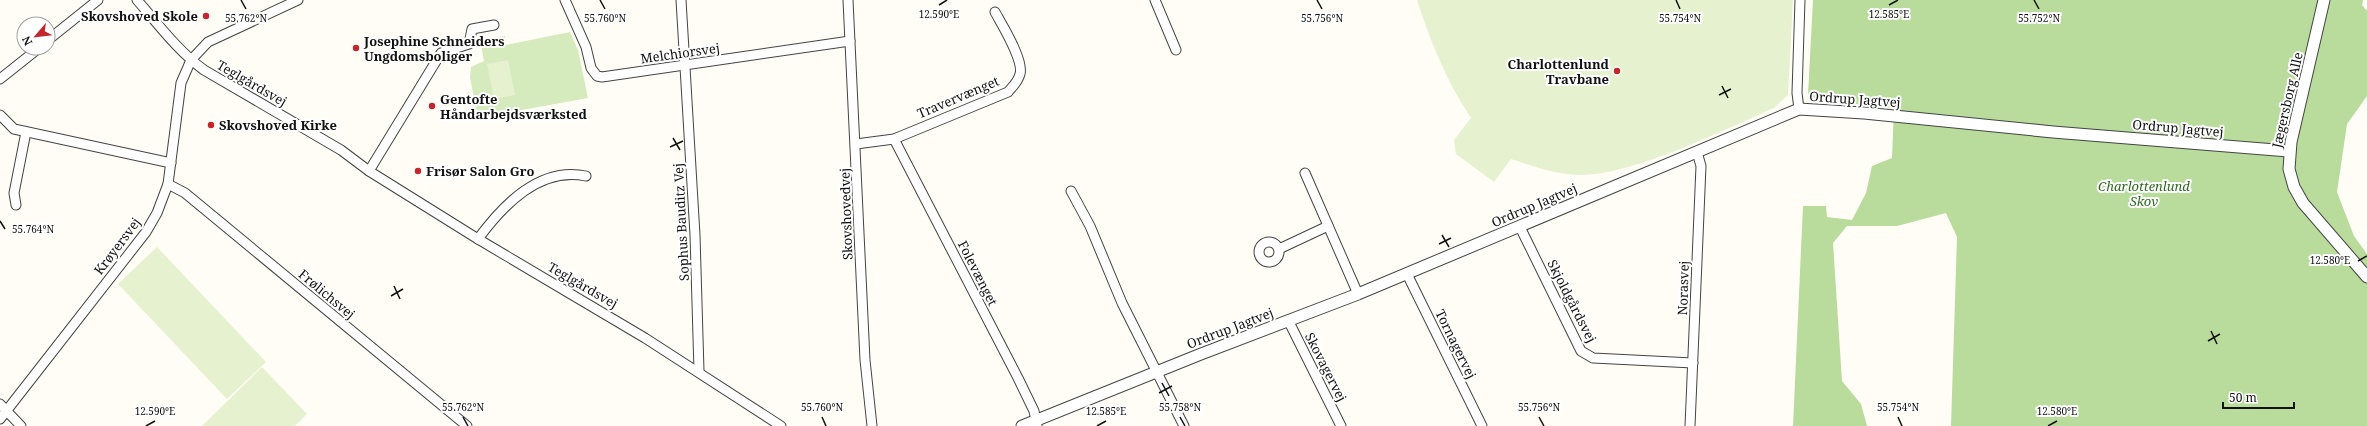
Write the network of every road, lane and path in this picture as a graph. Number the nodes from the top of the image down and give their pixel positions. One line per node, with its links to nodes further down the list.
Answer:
1 (98, 0): 12 (street)
2 (137, 0): 16 (street, Teglgårdsvej)
3 (298, 0): 16 (street, Krøyersvej)
4 (565, 0): 17 (street, Melchiorsvej)
5 (681, 0): 17 (street, Sophus Bauditz Vej)
6 (848, 0): 13 (street, Skovshovedvej)
7 (1154, 0): 14 (street)
8 (1800, 0): 19 (street)
9 (2324, 0): 24 (street, Jægersborg Alle)
10 (995, 12): 22 (street, Travervænget)
11 (494, 25): 27 (street)
12 (56, 34)
13 (850, 41): 17 (street, Melchiorsvej); 23 (street, Skovshovedvej)
14 (1176, 50)
15 (29, 56): 18 (street)
16 (191, 60): 26 (street, Krøyersvej); 27 (street, Teglgårdsvej)
17 (686, 65): 42 (street, Sophus Bauditz Vej)
18 (0, 79)
19 (1799, 109): 24 (street, Ordrup Jagtvej); 25 (street, Ordrup Jagtvej)
20 (0, 115): 21 (street)
21 (26, 132): 26 (street); 32 (street)
22 (894, 139): 23 (street, Travervænget); 46 (street, Folevænget)
23 (856, 144): 50 (street, Skovshovedvej)
24 (2289, 151): 38 (street, Jægersborg Alle)
25 (1697, 152): 34 (street, Ordrup Jagtvej); 41 (street, Norasvej)
26 (171, 163): 30 (street, Krøyersvej)
27 (369, 171): 35 (street, Teglgårdsvej)
28 (1305, 173): 33 (street)
29 (586, 176): 35 (street)
30 (168, 184): 44 (street, Krøyersvej); 48 (street, Frølichsvej)
31 (1071, 191): 43 (street)
32 (16, 205)
33 (1328, 226): 36 (street); 39 (street)
34 (1520, 227): 37 (street, Ordrup Jagtvej); 41 (street, Skjoldgårdsvej)
35 (478, 239): 42 (street, Teglgårdsvej)
36 (1278, 249)
37 (1407, 274): 39 (street, Ordrup Jagtvej); 54 (street, Tornagervej)
38 (2367, 278)
39 (1358, 294): 40 (street, Ordrup Jagtvej)
40 (1288, 320): 43 (street, Ordrup Jagtvej); 53 (street, Skovagervej)
41 (1693, 363): 55 (street, Norasvej)
42 (699, 371): 49 (street, Teglgårdsvej)
43 (1157, 372): 46 (street, Ordrup Jagtvej); 52 (street)
44 (3, 408): 45 (street, Krøyersvej); 47 (street)
45 (0, 419)
46 (1037, 423): 51 (street, Ordrup Jagtvej)
47 (21, 426)
48 (467, 426)
49 (781, 426)
50 (872, 426)
51 (1022, 426)
52 (1184, 426)
53 (1341, 426)
54 (1482, 426)
55 (1690, 426)

